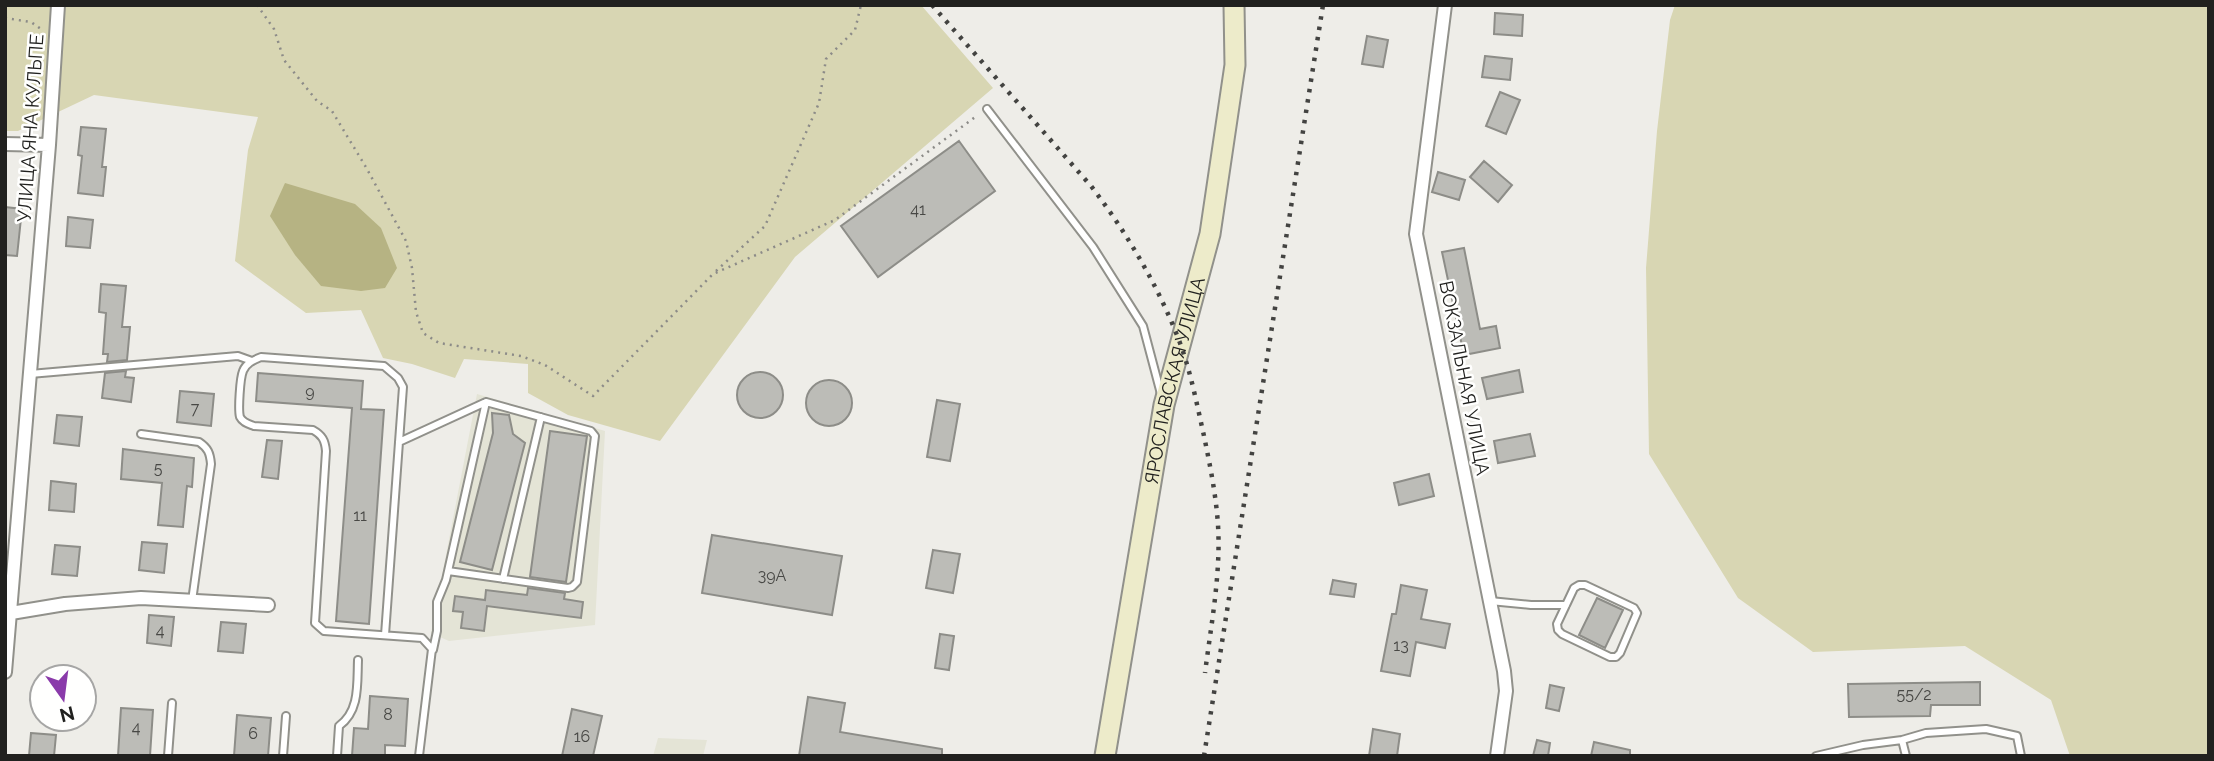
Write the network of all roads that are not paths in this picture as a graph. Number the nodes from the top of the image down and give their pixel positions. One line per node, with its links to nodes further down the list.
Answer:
1 (58, 5): 6 (street, УЛИЦА ЯНА КУЛЬПЕ)
2 (1234, 5): 10 (main road, ЯРОСЛАВСКАЯ УЛИЦА)
3 (1445, 5): 17 (street, ВОКЗАЛЬНАЯ УЛИЦА)
4 (988, 109): 10 (lane)
5 (5, 144): 6 (street)
6 (49, 145): 8 (street, УЛИЦА ЯНА КУЛЬПЕ)
7 (252, 361): 8 (lane); 13 (lane); 21 (lane)
8 (30, 374): 20 (street, УЛИЦА ЯНА КУЛЬПЕ)
9 (486, 401): 11 (lane); 13 (lane); 14 (lane)
10 (1164, 405): 33 (main road, ЯРОСЛАВСКАЯ УЛИЦА)
11 (541, 417): 15 (lane); 15 (lane)
12 (141, 434): 16 (lane)
13 (399, 442): 21 (lane)
14 (447, 571): 15 (lane); 23 (lane)
15 (503, 579)
16 (192, 601): 18 (street); 20 (street)
17 (1490, 601): 19 (lane); 34 (street, ВОКЗАЛЬНАЯ УЛИЦА)
18 (268, 605)
19 (1566, 605): 19 (lane)
20 (11, 613): 22 (street, УЛИЦА ЯНА КУЛЬПЕ)
21 (385, 635): 23 (lane)
22 (7, 638): 25 (street, УЛИЦА ЯНА КУЛЬПЕ)
23 (432, 657): 32 (lane)
24 (358, 660): 31 (lane)
25 (5, 672)
26 (172, 704): 29 (lane)
27 (286, 716): 30 (lane)
28 (1902, 740): 35 (lane); 36 (lane); 37 (lane)
29 (168, 756)
30 (283, 756)
31 (337, 756)
32 (419, 756)
33 (1105, 756)
34 (1497, 756)
35 (1816, 756)
36 (1906, 756)
37 (2021, 756)

